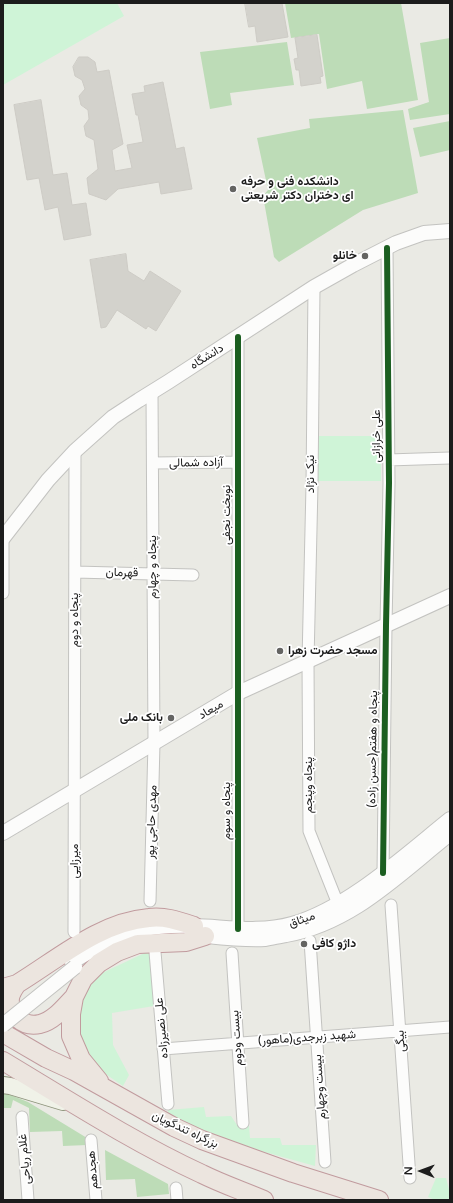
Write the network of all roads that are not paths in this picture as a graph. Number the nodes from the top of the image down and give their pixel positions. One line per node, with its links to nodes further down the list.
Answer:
1 (450, 231): 2 (street, دانشگاه)
2 (387, 248): 3 (street, دانشگاه); 8 (street, علی خرازانی)
3 (314, 287): 4 (street, دانشگاه); 18 (street, نیک نژاد)
4 (238, 337): 5 (street, دانشگاه); 9 (street, نوبخت نجفی)
5 (152, 392): 6 (street, دانشگاه); 10 (street, پنجاه و چهارم)
6 (75, 451): 11 (street, دانشگاه); 12 (street, پنجاه و دوم)
7 (450, 458): 8 (street)
8 (388, 460): 17 (street, علی خرازانی)
9 (238, 462): 10 (street, آزاده شمالی); 19 (street, نوبخت نجفی)
10 (153, 463): 13 (street, پنجاه و چهارم)
11 (3, 538): 15 (street)
12 (75, 572): 13 (street, قهرمان); 21 (street, پنجاه و دوم)
13 (153, 574): 14 (street, قهرمان); 20 (street, پنجاه و چهارم)
14 (193, 575)
15 (3, 593)
16 (450, 596): 17 (street, میعاد)
17 (386, 625): 18 (street, میعاد); 25 (street, (حسن زاده)پنجاه و هفتم)
18 (308, 661): 19 (street, میعاد); 27 (street, پنجاه وپنجم)
19 (238, 693): 20 (street, میعاد); 29 (street, پنجاه و سوم)
20 (154, 743): 21 (street, میعاد); 26 (street, مهدی حاجی پور)
21 (75, 790): 23 (street, میعاد); 31 (street, میرزایی)
22 (450, 819): 25 (street, میثاق)
23 (3, 833)
24 (450, 834): 30 (street, میثاق)
25 (383, 873): 27 (street, میثاق)
26 (150, 901)
27 (338, 904): 29 (street, میثاق)
28 (391, 905): 41 (street, بیگی)
29 (238, 929): 30 (street, میثاق)
30 (200, 931): 32 (street, میثاق); 36 (highway); 37 (highway)
31 (74, 932)
32 (127, 936): 38 (street); 39 (street, bridge)
33 (310, 941): 43 (street, بیست وچهارم)
34 (155, 952): 45 (street, علی نصیرزاده)
35 (232, 953): 44 (street, بیست ودوم)
36 (10, 986): 37 (highway)
37 (74, 997): 48 (highway)
38 (3, 1019)
39 (3, 1025)
40 (450, 1027): 41 (street, شهید زبرجدی(ماهور))
41 (400, 1031): 43 (street, شهید زبرجدی(ماهور)); 55 (street, بیگی)
42 (3, 1033): 48 (highway, بزرگراه تندگویان)
43 (317, 1038): 44 (street, شهید زبرجدی(ماهور)); 54 (street, بیست وچهارم)
44 (237, 1044): 45 (street, شهید زبرجدی(ماهور)); 52 (street, بیست ودوم)
45 (164, 1049): 49 (street, علی نصیرزاده)
46 (3, 1061): 50 (highway)
47 (3, 1085): 50 (main road)
48 (106, 1089): 61 (highway, بزرگراه تندگویان)
49 (168, 1104)
50 (79, 1106): 60 (highway)
51 (22, 1117): 57 (street, غلام ریاحی)
52 (243, 1124)
53 (91, 1140): 58 (street, هجدهم)
54 (325, 1162)
55 (410, 1178)
56 (176, 1188): 59 (street)
57 (28, 1200)
58 (96, 1200)
59 (177, 1200)
60 (264, 1200)
61 (378, 1200)

